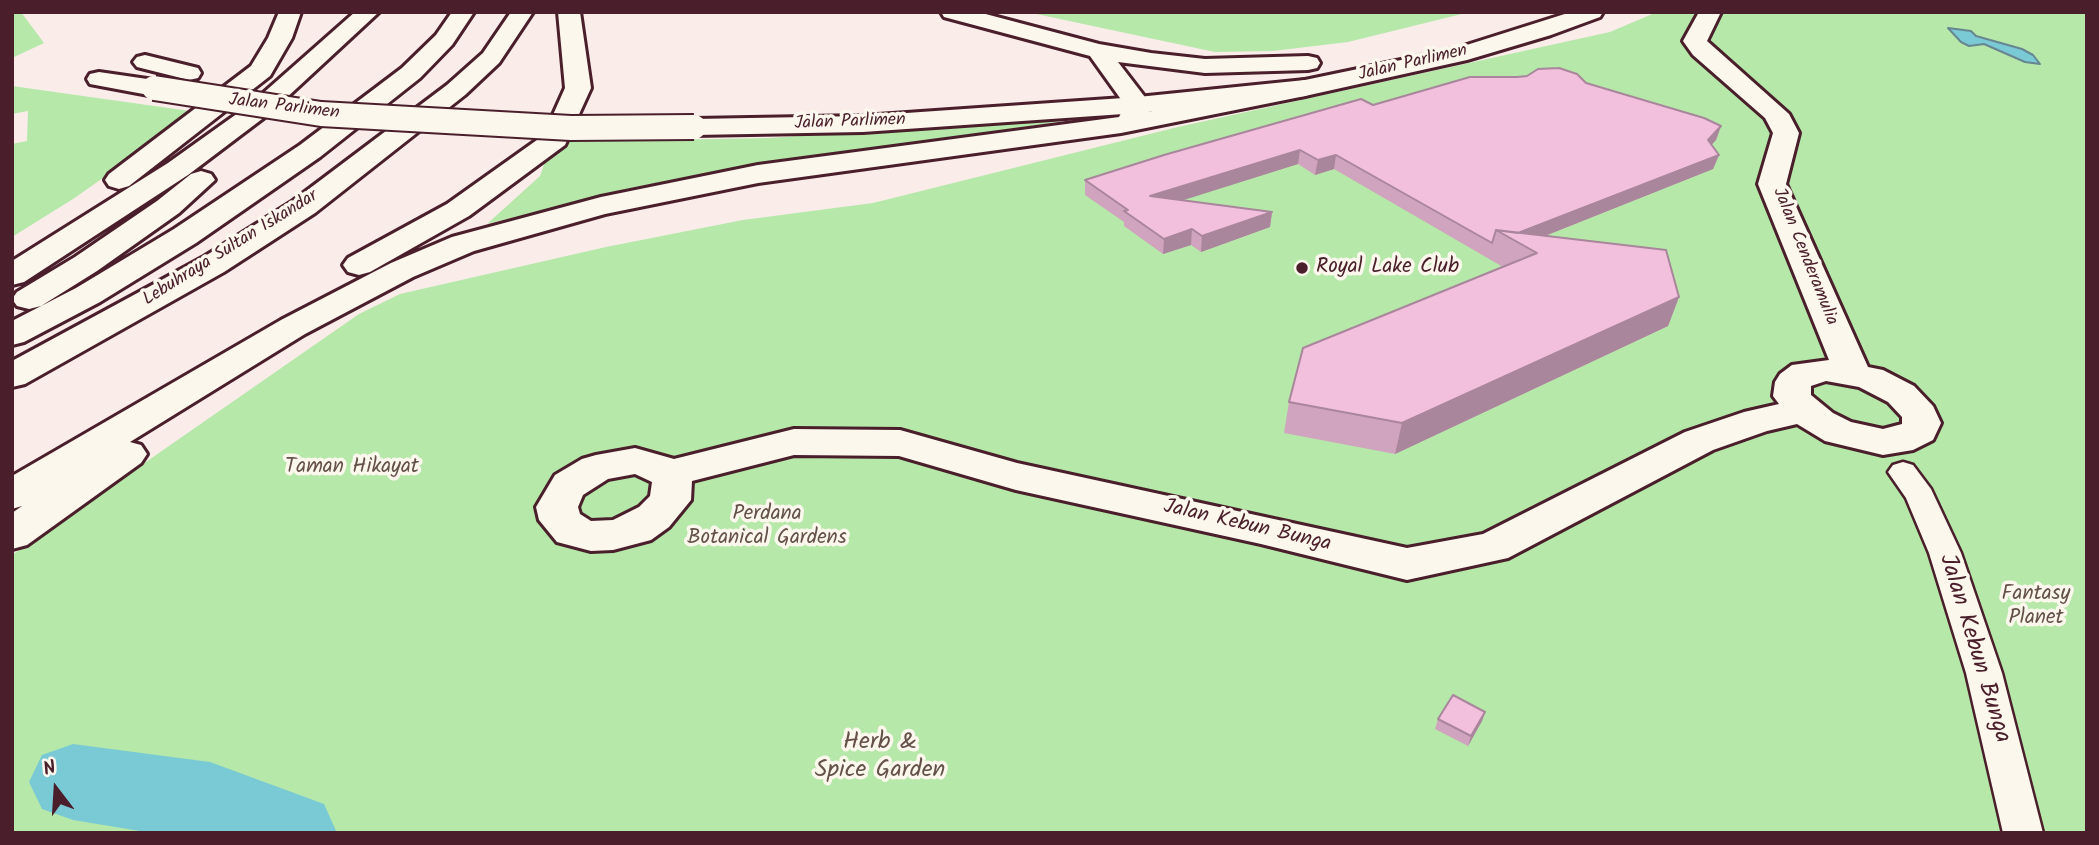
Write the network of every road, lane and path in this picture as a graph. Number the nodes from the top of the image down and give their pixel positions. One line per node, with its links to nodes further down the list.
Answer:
1 (290, 12): 21 (main road)
2 (368, 12): 11 (main road)
3 (463, 12): 25 (main road, Lebuhraya Sultan Iskandar)
4 (522, 12): 27 (main road, Lebuhraya Sultan Iskandar)
5 (569, 12): 31 (main road)
6 (952, 12): 10 (main road)
7 (1592, 12): 14 (main road, Jalan Parlimen)
8 (1710, 12): 26 (main road, Jalan Cenderamulia)
9 (1429, 39): 12 (main road, Jalan Parlimen)
10 (1098, 51): 14 (main road); 17 (main road)
11 (325, 53): 22 (main road); 23 (main road)
12 (1357, 54)
13 (145, 62): 16 (main road, Jalan Parlimen)
14 (1315, 70): 17 (main road, Jalan Parlimen); 19 (main road, Jalan Parlimen)
15 (99, 79): 16 (main road, Jalan Parlimen)
16 (161, 79): 20 (main road, Jalan Parlimen); 20 (main road, Jalan Parlimen, bridge)
17 (1123, 83): 18 (main road, Jalan Parlimen); 19 (main road)
18 (864, 114): 19 (main road, Jalan Parlimen); 20 (main road, Jalan Parlimen)
19 (1134, 114): 24 (main road)
20 (695, 118)
21 (12, 257)
22 (12, 275)
23 (12, 309)
24 (293, 327): 32 (main road); 33 (main road)
25 (12, 335)
26 (1853, 373): 28 (main road); 28 (main road)
27 (12, 376)
28 (1804, 411): 30 (main road, Jalan Kebun Bunga)
29 (1903, 472): 34 (street, Jalan Kebun Bunga)
30 (668, 474)
31 (12, 484)
32 (12, 495)
33 (12, 534)
34 (2023, 833)

